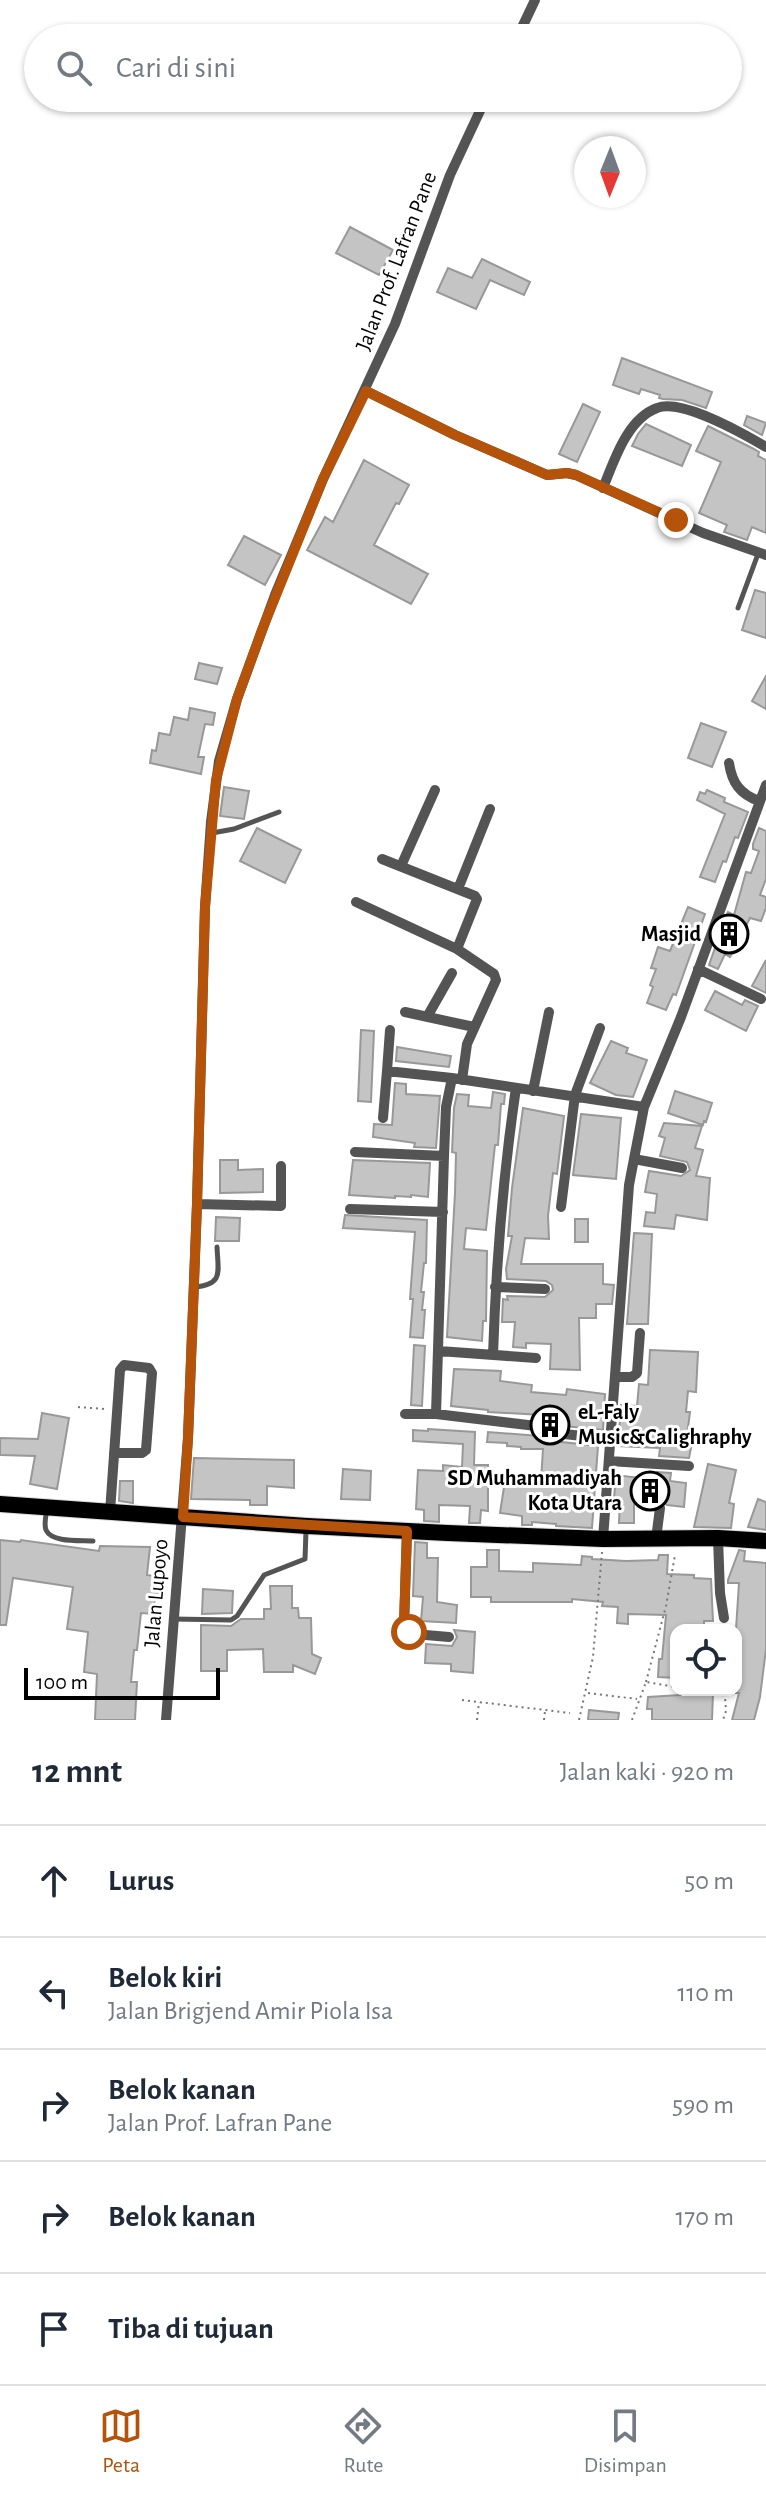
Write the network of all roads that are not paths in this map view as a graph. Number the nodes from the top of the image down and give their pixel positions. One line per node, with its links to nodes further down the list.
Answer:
1 (535, 0): 2 (street)
2 (524, 24)
3 (479, 112): 4 (street, Jalan Prof. Lafran Pane)
4 (366, 391): 6 (street); 15 (street, Jalan Prof. Lafran Pane)
5 (766, 447): 6 (street)
6 (603, 488): 7 (street)
7 (762, 554): 8 (lane)
8 (738, 608)
9 (729, 763): 12 (street)
10 (766, 785): 12 (street)
11 (435, 790): 17 (street)
12 (759, 801): 21 (street)
13 (490, 809): 18 (street)
14 (279, 812): 15 (lane)
15 (211, 833): 42 (street, Jalan Prof. Lafran Pane)
16 (382, 859): 17 (street)
17 (401, 866): 18 (street)
18 (458, 889): 20 (street)
19 (356, 902): 20 (street)
20 (457, 949): 27 (street)
21 (698, 969): 23 (street); 35 (street)
22 (452, 973): 26 (street)
23 (761, 999)
24 (405, 1012): 26 (street)
25 (549, 1012): 33 (street)
26 (427, 1017): 27 (street)
27 (474, 1027): 31 (street)
28 (600, 1028): 34 (street)
29 (390, 1030): 30 (street)
30 (387, 1071): 31 (street); 36 (street)
31 (457, 1079): 32 (street); 38 (street)
32 (516, 1088): 33 (street); 48 (street)
33 (533, 1091): 34 (street)
34 (575, 1095): 35 (street); 43 (street)
35 (644, 1107): 39 (street)
36 (383, 1118)
37 (355, 1152): 38 (street)
38 (444, 1156): 45 (street)
39 (634, 1159): 41 (street); 54 (street)
40 (281, 1166): 42 (street)
41 (682, 1168)
42 (197, 1204): 47 (street, Jalan Prof. Lafran Pane)
43 (561, 1207)
44 (350, 1209): 45 (street)
45 (443, 1212): 51 (street)
46 (217, 1247): 47 (lane)
47 (194, 1287): 67 (street, Jalan Prof. Lafran Pane)
48 (495, 1287): 49 (street); 52 (street)
49 (545, 1289)
50 (640, 1333): 54 (street)
51 (439, 1351): 52 (street); 56 (street)
52 (493, 1355): 53 (street)
53 (536, 1358)
54 (615, 1377): 59 (street)
55 (405, 1414): 56 (street)
56 (436, 1414): 57 (street)
57 (536, 1426)
58 (564, 1434): 59 (street)
59 (611, 1439): 61 (street)
60 (114, 1453): 60 (street); 66 (street)
61 (609, 1461): 62 (street); 71 (street)
62 (689, 1466)
63 (0, 1504): 64 (main road)
64 (47, 1508): 66 (main road); 73 (lane)
65 (660, 1508): 72 (street)
66 (110, 1512): 67 (main road)
67 (183, 1517): 68 (main road); 76 (street, Jalan Lupoyo)
68 (307, 1526): 69 (main road); 76 (lane)
69 (407, 1531): 71 (main road); 77 (street)
70 (718, 1538): 72 (main road); 74 (main road); 75 (street)
71 (603, 1539): 72 (main road)
72 (656, 1539)
73 (93, 1541)
74 (766, 1541)
75 (724, 1618)
76 (173, 1619): 78 (street, Jalan Lupoyo)
77 (449, 1637)
78 (166, 1720)

